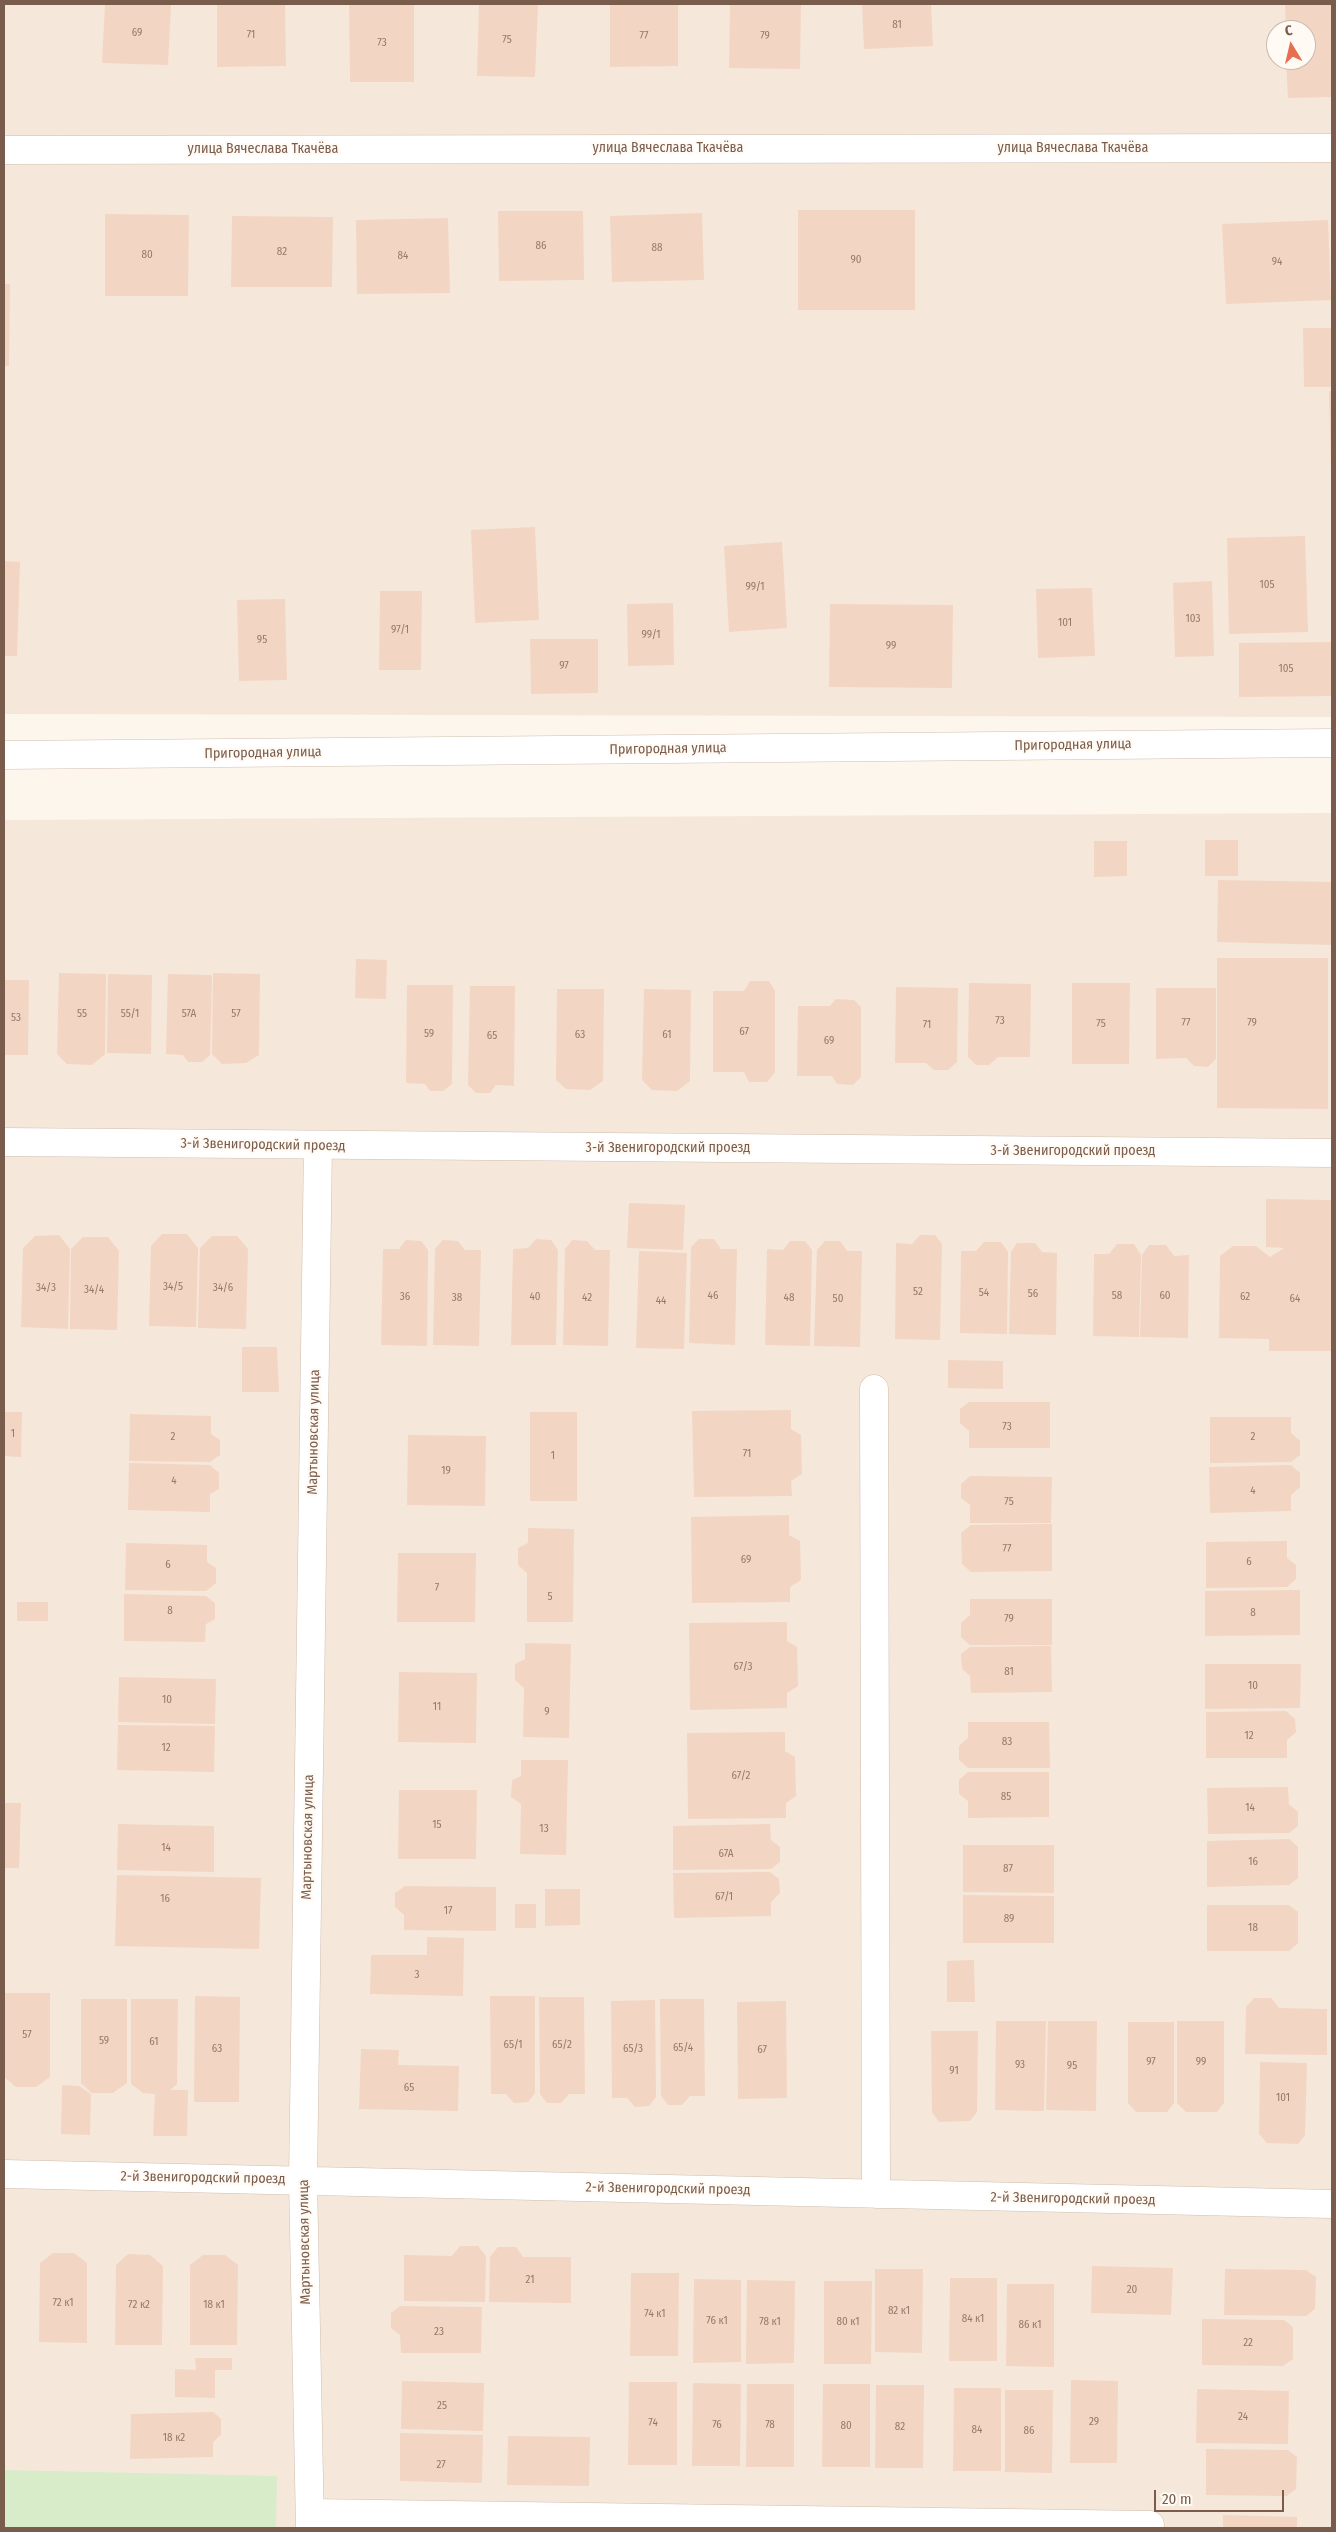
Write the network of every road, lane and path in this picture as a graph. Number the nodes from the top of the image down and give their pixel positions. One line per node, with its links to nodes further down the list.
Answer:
1 (1332, 148): 2 (street, улица Вячеслава Ткачёва)
2 (4, 150)
3 (1332, 742): 4 (street, Пригородная улица)
4 (4, 755)
5 (4, 1142): 6 (street, 3-й Звенигородский проезд)
6 (318, 1145): 7 (street, 3-й Звенигородский проезд); 10 (street, Мартыновская улица)
7 (1332, 1153)
8 (874, 1389): 11 (street)
9 (4, 2174): 10 (street, 2-й Звенигородский проезд)
10 (304, 2180): 11 (street, 2-й Звенигородский проезд); 13 (street, Мартыновская улица)
11 (876, 2194): 12 (street, 2-й Звенигородский проезд)
12 (1332, 2204)
13 (310, 2521): 14 (street)
14 (1150, 2525)

